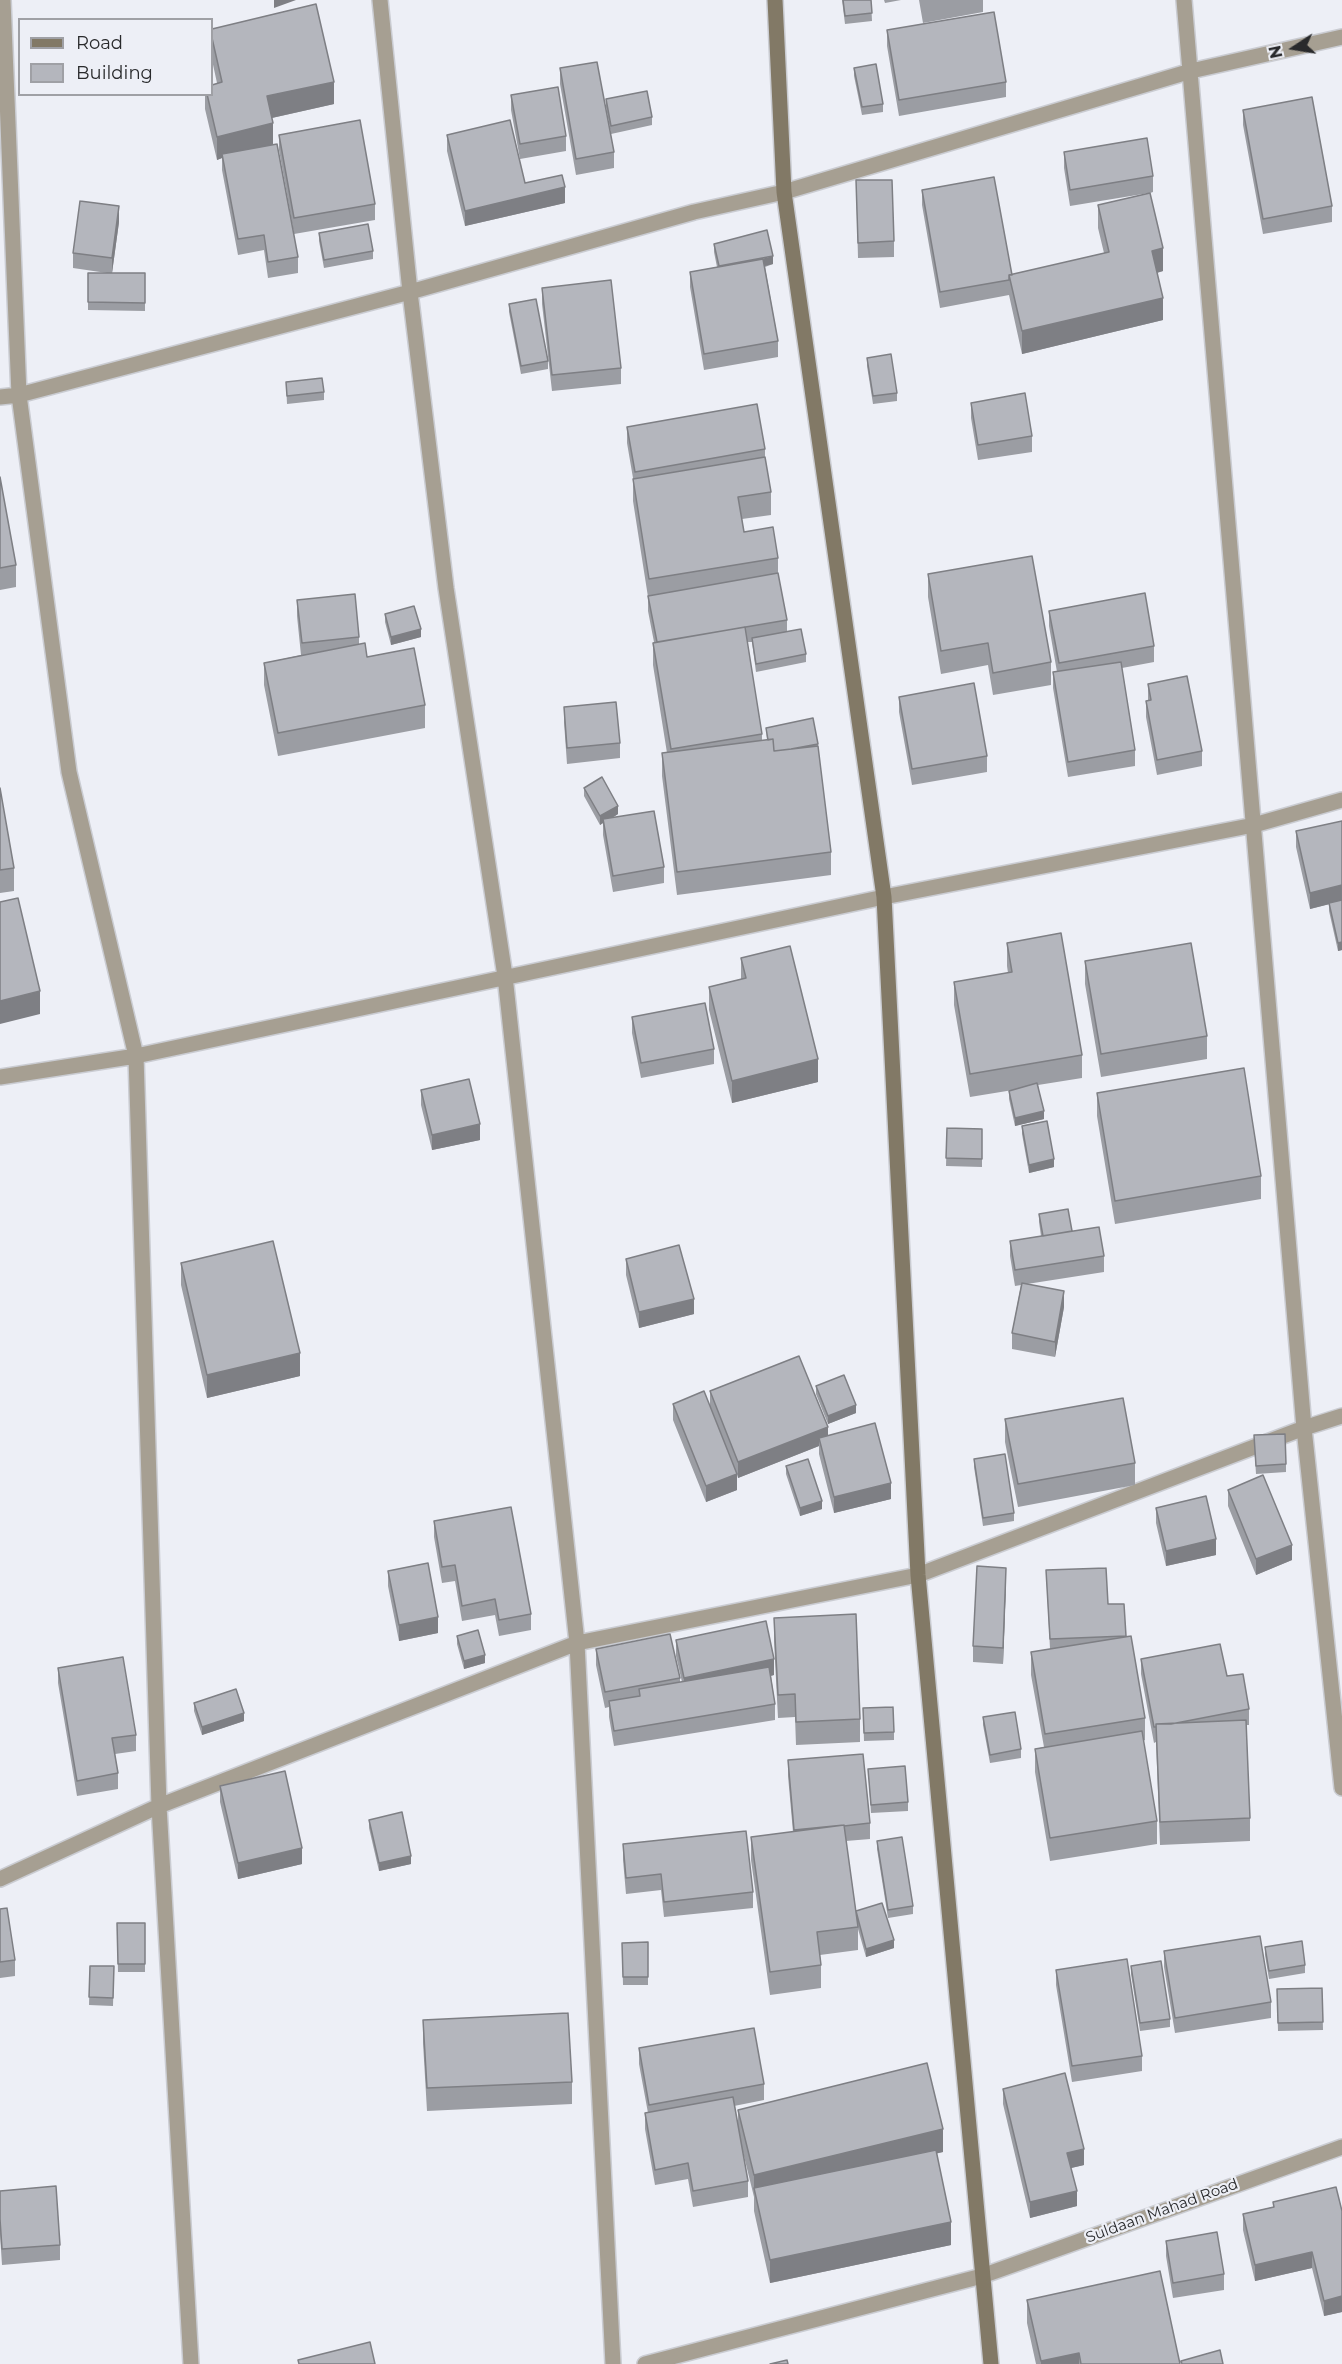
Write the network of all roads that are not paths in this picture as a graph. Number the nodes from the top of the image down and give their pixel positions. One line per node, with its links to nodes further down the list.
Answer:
1 (3, 0): 9 (street)
2 (380, 0): 8 (street)
3 (775, 0): 7 (street)
4 (1185, 0): 6 (street)
5 (1342, 37): 6 (street)
6 (1191, 71): 7 (street); 12 (street)
7 (784, 192): 8 (street); 13 (street)
8 (410, 292): 9 (street); 14 (street)
9 (19, 394): 10 (street); 15 (street)
10 (0, 397)
11 (1342, 800): 12 (street)
12 (1254, 825): 13 (street); 18 (street)
13 (884, 897): 14 (street); 19 (street)
14 (505, 976): 15 (street); 20 (street)
15 (136, 1056): 16 (street); 22 (street)
16 (0, 1077)
17 (1342, 1416): 18 (street)
18 (1304, 1428): 19 (street); 21 (street)
19 (918, 1575): 20 (street); 25 (street)
20 (577, 1643): 22 (street); 27 (street)
21 (1342, 1788)
22 (159, 1806): 23 (street); 26 (street)
23 (0, 1879)
24 (1342, 2147): 25 (street, Suldaan Mahad Road)
25 (982, 2276): 28 (street, Suldaan Mahad Road); 29 (street)
26 (191, 2364)
27 (613, 2364)
28 (645, 2364)
29 (991, 2364)

